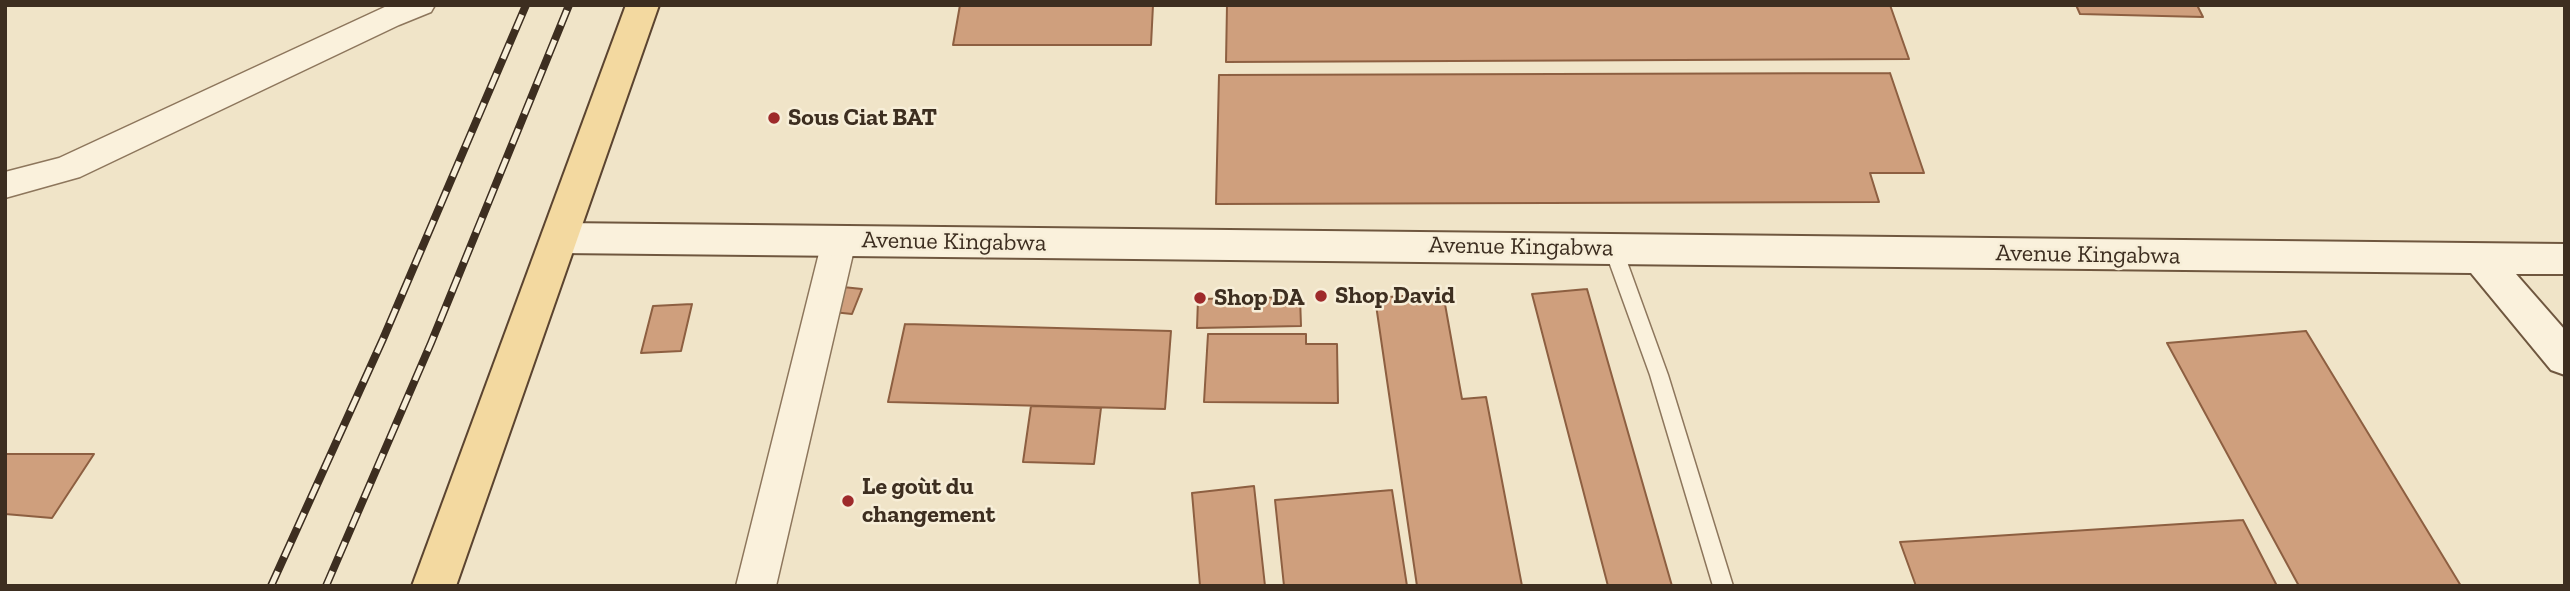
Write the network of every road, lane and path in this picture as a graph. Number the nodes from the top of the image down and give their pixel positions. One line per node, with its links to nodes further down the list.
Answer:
1 (420, 5): 3 (street)
2 (643, 5): 4 (main road)
3 (5, 185)
4 (561, 238): 5 (street, Avenue Kingabwa); 10 (main road)
5 (839, 241): 6 (street, Avenue Kingabwa); 11 (street)
6 (1613, 248): 8 (street, Avenue Kingabwa); 12 (lane)
7 (2565, 259): 8 (street, Avenue Kingabwa)
8 (2482, 260): 9 (street)
9 (2565, 358)
10 (434, 586)
11 (756, 586)
12 (1723, 586)

